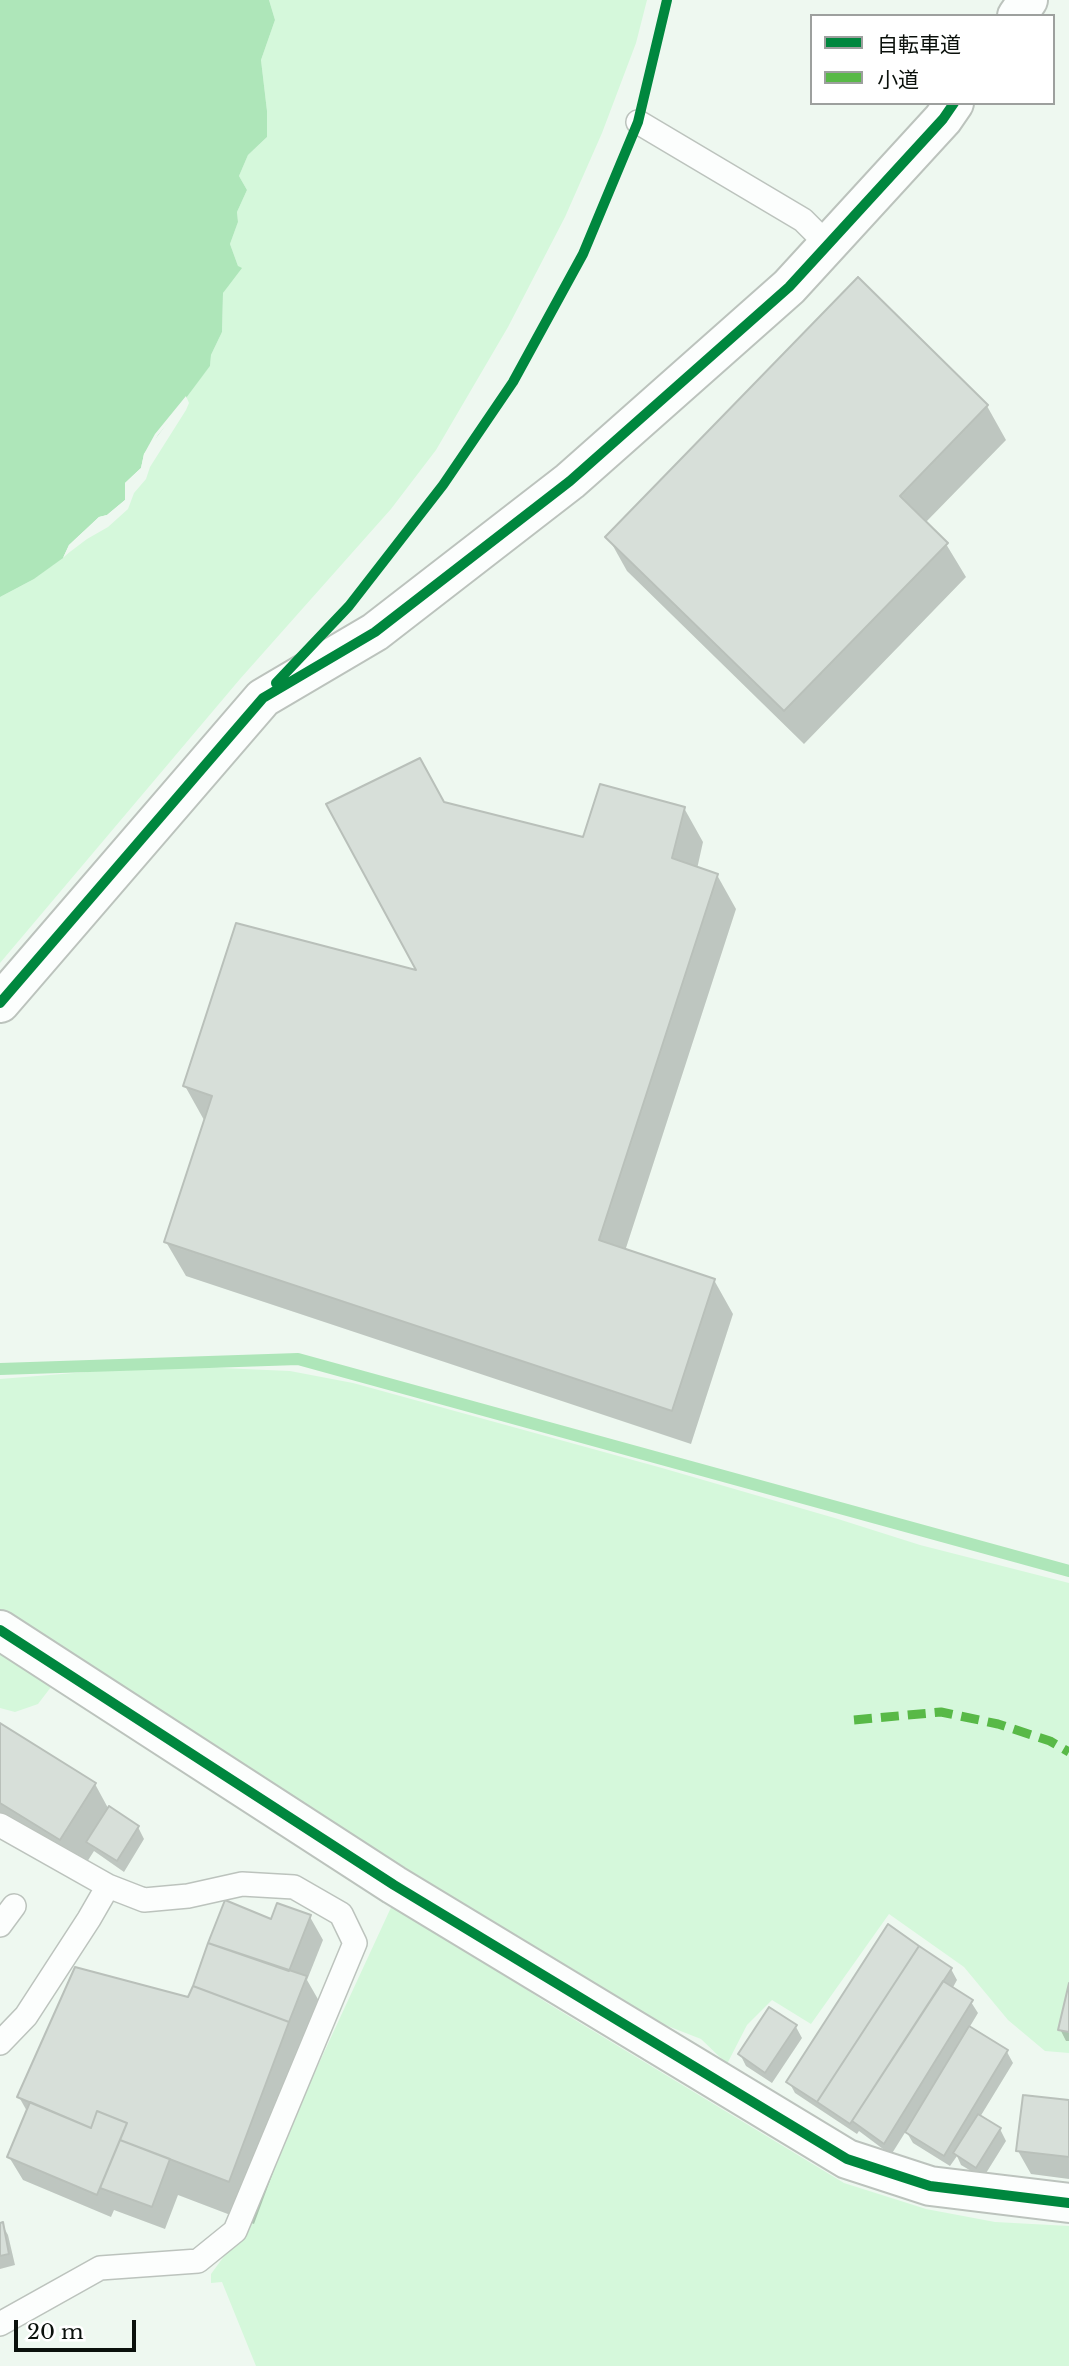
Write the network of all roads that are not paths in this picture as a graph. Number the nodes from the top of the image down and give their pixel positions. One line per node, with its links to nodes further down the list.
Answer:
1 (953, 105): 3 (street)
2 (638, 122): 3 (lane)
3 (828, 245): 4 (street)
4 (0, 1003)
5 (0, 1630): 11 (street)
6 (0, 1825): 7 (lane)
7 (108, 1886): 10 (lane); 12 (lane)
8 (14, 1906): 9 (lane)
9 (0, 1925)
10 (0, 2043)
11 (1069, 2203)
12 (0, 2324)

